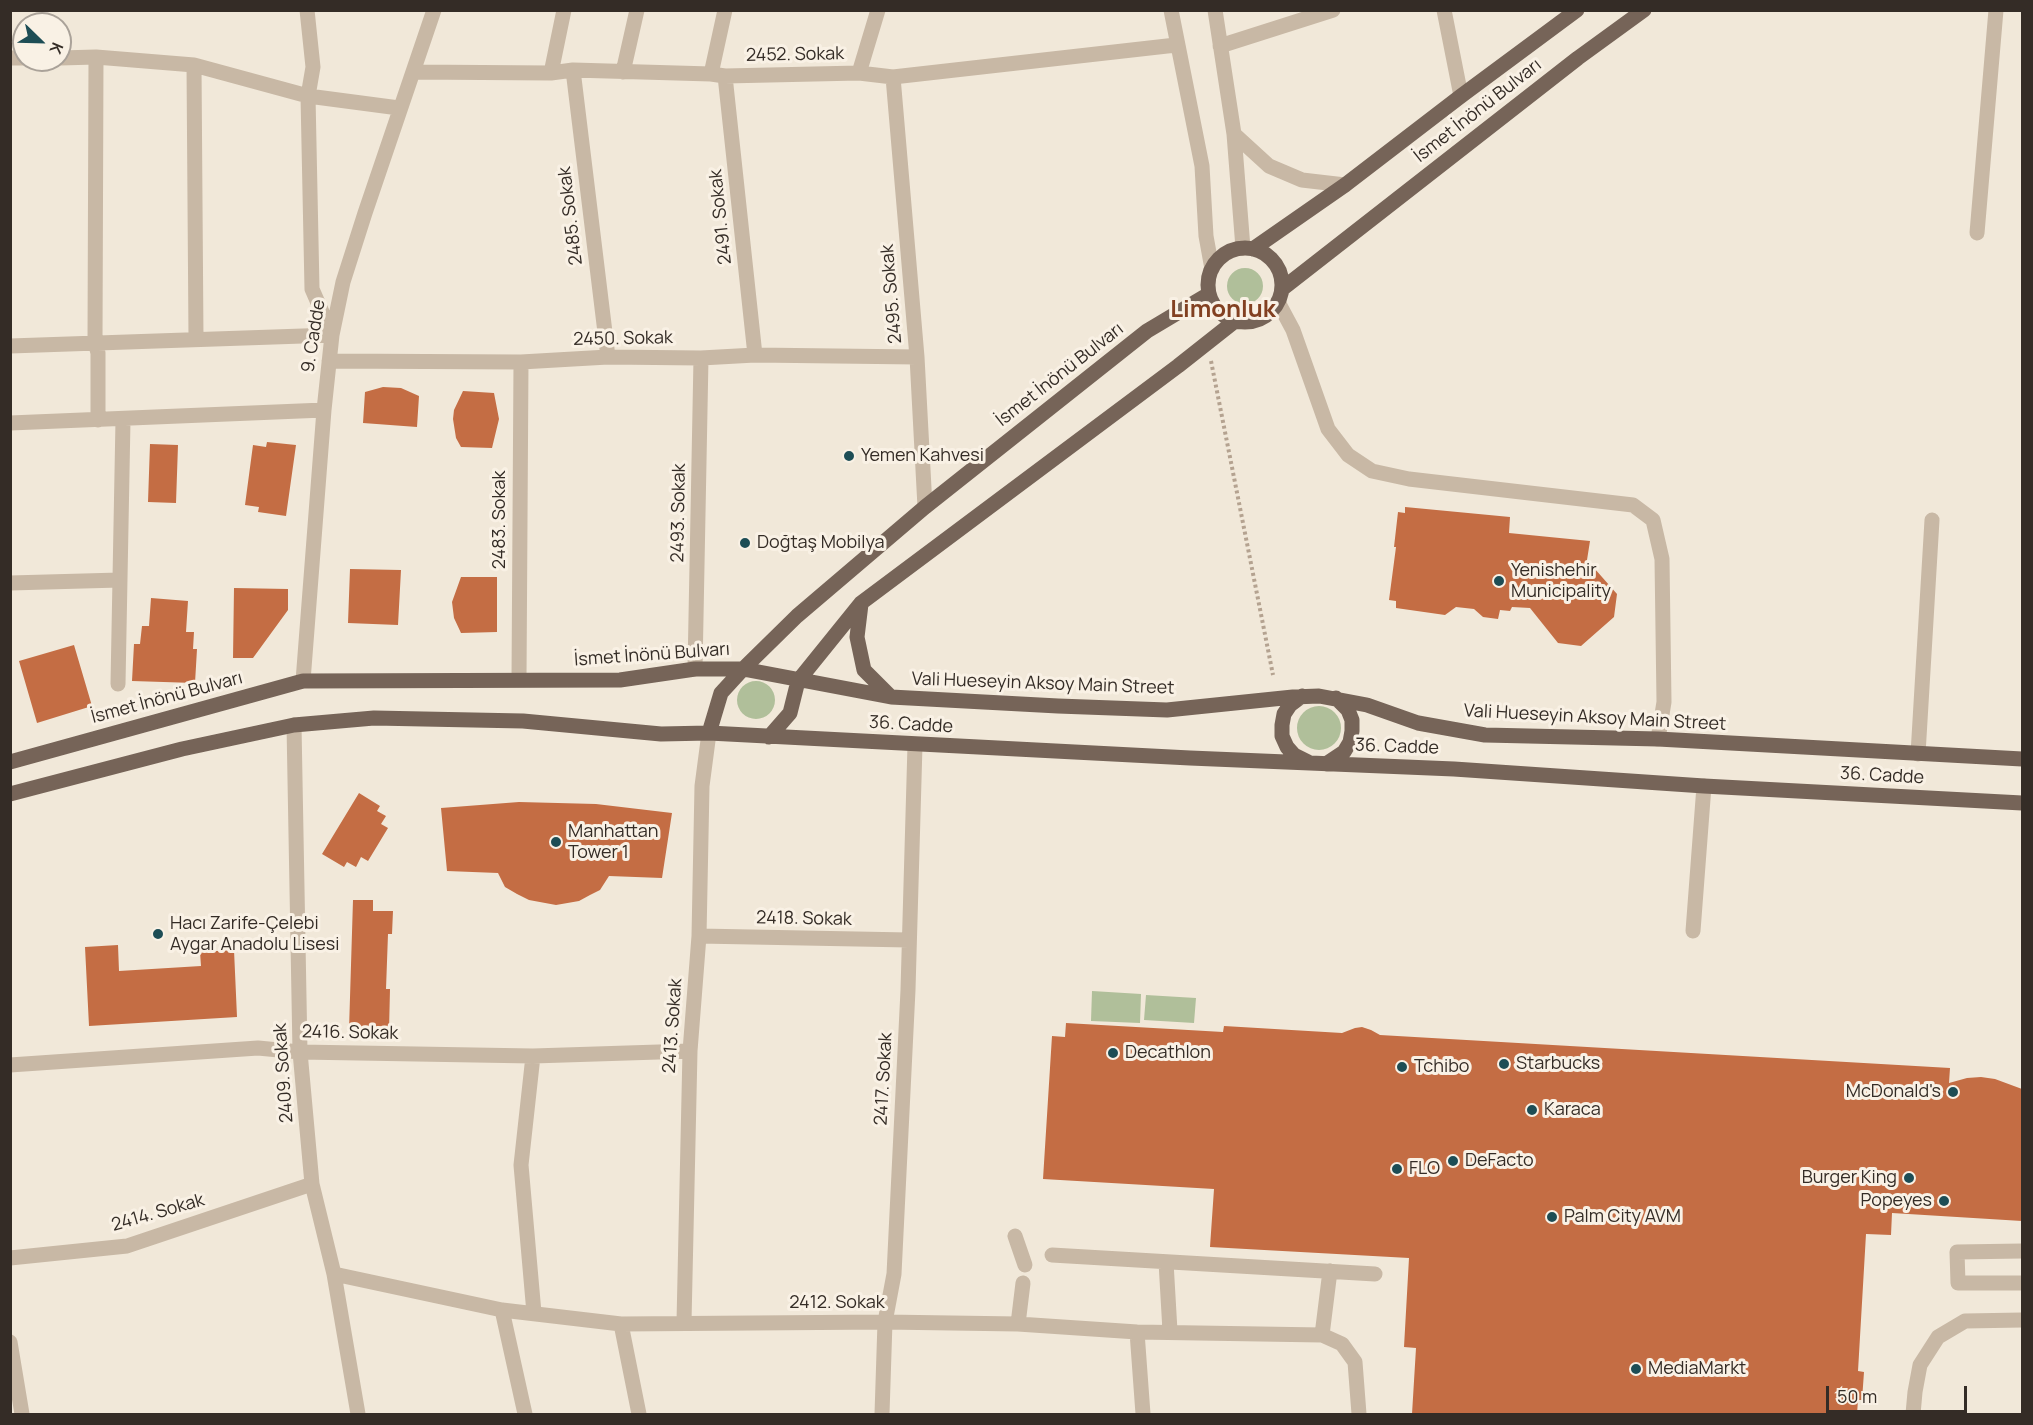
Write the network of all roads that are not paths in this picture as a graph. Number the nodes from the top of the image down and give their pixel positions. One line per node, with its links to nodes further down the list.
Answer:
1 (307, 10): 26 (street)
2 (434, 10): 20 (street, 9. Cadde)
3 (564, 10): 22 (street)
4 (637, 10): 21 (street)
5 (725, 10): 24 (street, 2491. Sokak)
6 (878, 10): 23 (street)
7 (1171, 10): 14 (street)
8 (1215, 10): 15 (street)
9 (1333, 10): 15 (street)
10 (1444, 10): 27 (street)
11 (1576, 10): 27 (main road, İsmet İnönü Bulvarı)
12 (1644, 10): 35 (main road, İsmet İnönü Bulvarı)
13 (1996, 10): 31 (street)
14 (1176, 45): 25 (street, 2452. Sokak); 33 (street)
15 (1220, 46): 29 (street)
16 (96, 57): 17 (street); 18 (street); 39 (street)
17 (72, 58)
18 (194, 65): 26 (street); 38 (street)
19 (573, 70): 21 (street, 2452. Sokak); 22 (street, 2452. Sokak); 42 (street, 2485. Sokak)
20 (412, 72): 22 (street, 2452. Sokak); 28 (street, 9. Cadde)
21 (623, 72): 24 (street, 2452. Sokak)
22 (551, 73)
23 (860, 73): 24 (street, 2452. Sokak); 25 (street, 2452. Sokak)
24 (718, 75): 41 (street, 2491. Sokak)
25 (893, 77): 43 (street, 2495. Sokak)
26 (308, 96): 28 (street); 37 (street)
27 (1461, 96): 30 (main road, İsmet İnönü Bulvarı)
28 (399, 108): 37 (street, 9. Cadde)
29 (1234, 134): 30 (street); 32 (street)
30 (1345, 185): 32 (main road, İsmet İnönü Bulvarı)
31 (1977, 233)
32 (1248, 248): 33 (main road); 35 (main road)
33 (1212, 269): 34 (main road)
34 (1209, 294): 36 (main road); 51 (main road, İsmet İnönü Bulvarı)
35 (1280, 296): 36 (main road); 68 (street)
36 (1235, 321): 55 (main road)
37 (332, 335): 38 (street); 45 (street, 9. Cadde)
38 (196, 339): 39 (street)
39 (95, 342): 40 (street); 48 (street)
40 (10, 346)
41 (755, 355): 43 (street, 2450. Sokak); 44 (street, 2450. Sokak)
42 (608, 357): 44 (street, 2450. Sokak); 46 (street, 2450. Sokak)
43 (917, 357): 51 (street, 2495. Sokak)
44 (701, 358): 56 (street, 2493. Sokak)
45 (329, 361): 46 (street, 2450. Sokak); 47 (street, 9. Cadde)
46 (521, 362): 58 (street, 2483. Sokak)
47 (324, 410): 49 (street); 59 (street, 9. Cadde)
48 (98, 420): 49 (street); 50 (street)
49 (123, 420): 53 (street)
50 (10, 423)
51 (925, 507): 57 (main road, İsmet İnönü Bulvarı)
52 (1932, 520): 70 (street)
53 (120, 580): 54 (street); 61 (street)
54 (10, 584)
55 (861, 603): 60 (main road); 63 (main road)
56 (695, 669): 57 (main road, İsmet İnönü Bulvarı); 58 (main road, İsmet İnönü Bulvarı)
57 (743, 669): 60 (main road, Vali Hueseyin Aksoy Main Street); 66 (main road)
58 (519, 679): 59 (main road, İsmet İnönü Bulvarı)
59 (303, 681): 72 (main road, İsmet İnönü Bulvarı)
60 (798, 681): 63 (main road, Vali Hueseyin Aksoy Main Street); 67 (main road)
61 (118, 684)
62 (1302, 696): 63 (main road, Vali Hueseyin Aksoy Main Street); 64 (main road, Vali Hueseyin Aksoy Main Street); 73 (main road)
63 (891, 697)
64 (1336, 698): 68 (main road, Vali Hueseyin Aksoy Main Street); 73 (main road)
65 (294, 725): 66 (main road); 75 (main road); 81 (street, 2409. Sokak)
66 (709, 733): 67 (main road); 78 (street, 2413. Sokak)
67 (769, 737): 69 (main road, 36. Cadde)
68 (1658, 739): 70 (main road, Vali Hueseyin Aksoy Main Street)
69 (915, 745): 73 (main road, 36. Cadde); 79 (street, 2417. Sokak)
70 (1918, 754): 71 (main road, Vali Hueseyin Aksoy Main Street)
71 (2022, 759)
72 (10, 762)
73 (1318, 764): 74 (main road, 36. Cadde)
74 (1704, 786): 76 (main road, 36. Cadde); 77 (street)
75 (10, 794)
76 (2022, 803)
77 (1693, 932)
78 (699, 936): 79 (street, 2418. Sokak); 80 (street, 2413. Sokak)
79 (909, 940): 100 (street, 2417. Sokak)
80 (690, 1051): 82 (street, 2416. Sokak); 99 (street, 2413. Sokak)
81 (300, 1052): 82 (street, 2416. Sokak); 83 (street, 2416. Sokak); 84 (street, 2409. Sokak)
82 (533, 1056): 97 (street)
83 (10, 1065)
84 (312, 1184): 88 (street, 2414. Sokak); 93 (street, 2409. Sokak)
85 (1016, 1236): 90 (street)
86 (2022, 1251): 95 (street)
87 (1053, 1256): 89 (street)
88 (10, 1258)
89 (1166, 1262): 91 (street); 103 (street)
90 (1025, 1265)
91 (1330, 1271): 92 (street); 105 (street)
92 (1375, 1274)
93 (334, 1275): 96 (street, 2412. Sokak); 108 (street, 2409. Sokak)
94 (1023, 1283): 102 (street)
95 (2022, 1283)
96 (502, 1310): 97 (street, 2412. Sokak); 109 (street)
97 (534, 1313): 101 (street, 2412. Sokak)
98 (2022, 1320): 114 (street)
99 (684, 1322): 100 (street, 2412. Sokak); 101 (street, 2412. Sokak)
100 (885, 1322): 102 (street, 2412. Sokak); 111 (street, 2417. Sokak)
101 (621, 1324): 110 (street)
102 (1018, 1324): 104 (street, 2412. Sokak)
103 (1170, 1331): 104 (street, 2412. Sokak); 105 (street, 2412. Sokak)
104 (1137, 1332): 112 (street)
105 (1322, 1335): 113 (street, 2412. Sokak)
106 (10, 1342): 107 (street)
107 (22, 1414)
108 (358, 1414)
109 (525, 1414)
110 (639, 1414)
111 (882, 1414)
112 (1143, 1414)
113 (1359, 1414)
114 (1913, 1414)

